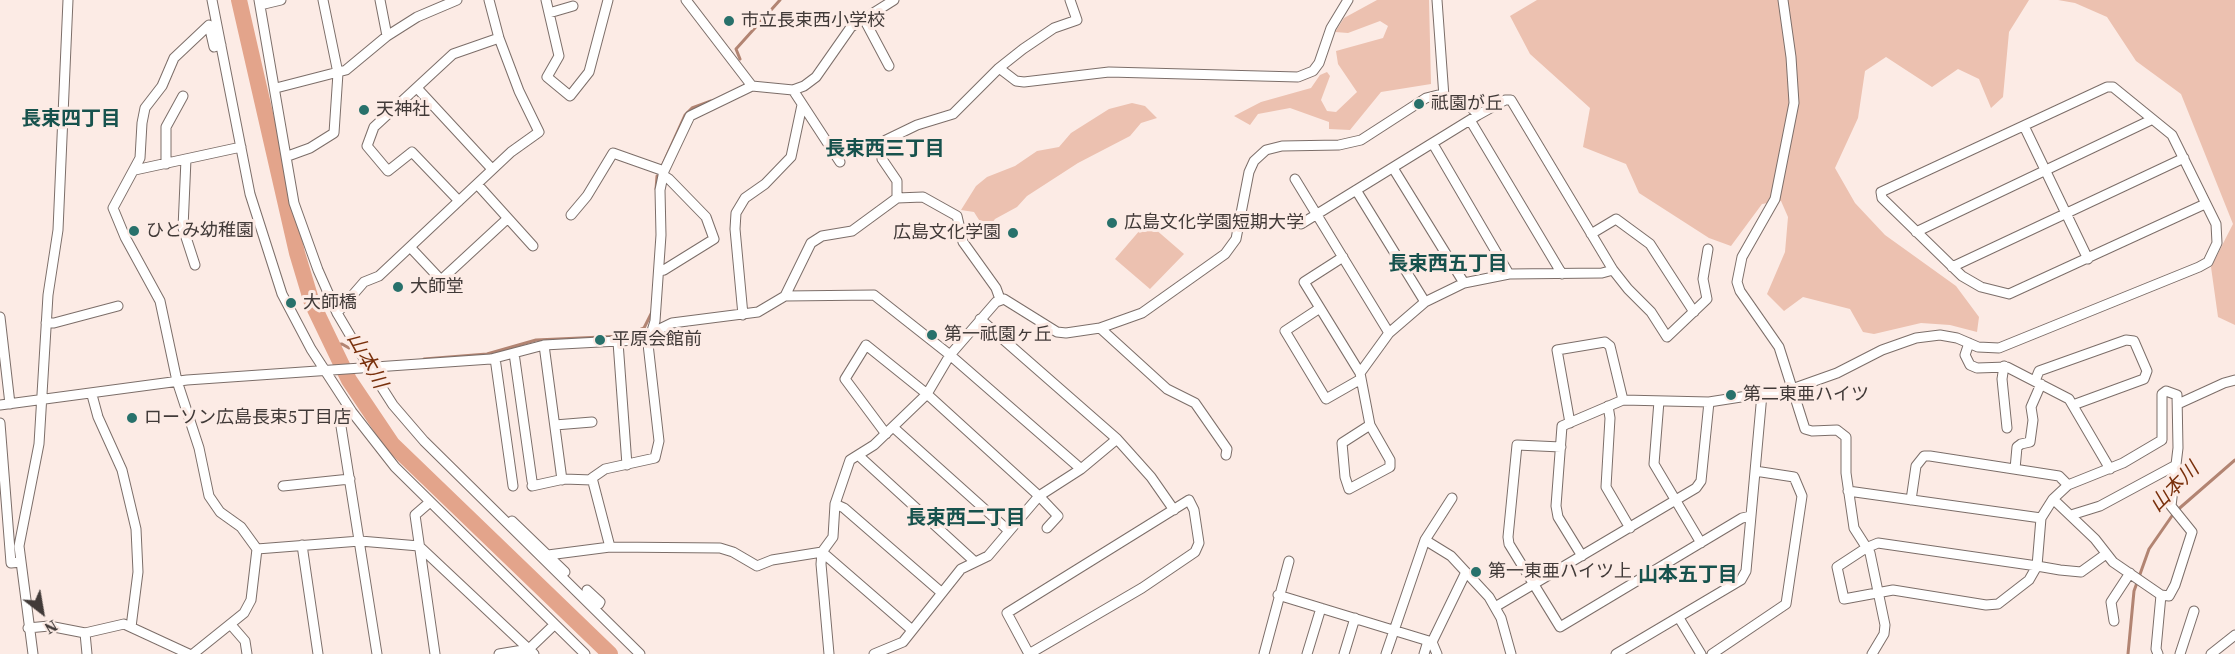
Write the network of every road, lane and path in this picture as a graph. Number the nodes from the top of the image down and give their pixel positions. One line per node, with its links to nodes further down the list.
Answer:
1 (68, 0): 84 (street)
2 (212, 0): 23 (street)
3 (281, 0): 16 (street)
4 (323, 0): 26 (street)
5 (380, 0): 21 (street)
6 (458, 0): 17 (street)
7 (489, 0): 22 (street)
8 (546, 0): 19 (street)
9 (608, 0): 19 (street)
10 (686, 0): 27 (street)
11 (894, 0): 20 (street)
12 (1070, 0): 25 (street)
13 (1348, 0): 25 (street)
14 (1437, 0): 32 (street)
15 (1783, 0): 101 (street)
16 (259, 2): 28 (street)
17 (434, 4): 21 (street)
18 (573, 6): 19 (street)
19 (549, 13)
20 (864, 19): 24 (street); 30 (street)
21 (387, 36): 26 (street)
22 (499, 38): 29 (street); 45 (street)
23 (221, 45): 38 (street); 46 (street)
24 (889, 66)
25 (999, 68): 52 (street)
26 (338, 73): 28 (street); 39 (street)
27 (752, 86): 30 (street); 48 (street)
28 (276, 88): 39 (street)
29 (417, 88): 45 (street); 53 (street)
30 (793, 90): 33 (street)
31 (183, 96): 43 (street)
32 (1444, 97): 34 (street); 85 (street)
33 (802, 105): 42 (street); 81 (street)
34 (1474, 117): 37 (street); 61 (street); 72 (street)
35 (2151, 120): 36 (street); 40 (street); 47 (street)
36 (2024, 126): 47 (street); 60 (street)
37 (1432, 144): 44 (street); 71 (street)
38 (241, 147): 41 (street); 96 (street)
39 (288, 156): 80 (street)
40 (2184, 158): 54 (street); 55 (street)
41 (186, 159): 43 (street); 67 (street)
42 (840, 162)
43 (166, 164): 46 (street)
44 (1393, 168): 51 (street); 73 (street)
45 (492, 169): 50 (street)
46 (135, 170): 99 (street)
47 (2045, 170): 55 (street); 60 (street)
48 (663, 173): 57 (street); 70 (street); 70 (street)
49 (1295, 179): 56 (street)
50 (477, 184): 53 (street); 58 (street)
51 (1356, 190): 56 (street); 76 (street)
52 (897, 198): 74 (street); 75 (street)
53 (459, 201): 63 (street)
54 (2205, 204): 66 (street); 89 (street)
55 (2065, 213): 66 (street); 68 (street)
56 (1317, 214): 59 (street); 65 (street)
57 (571, 215)
58 (507, 219): 62 (street); 63 (street)
59 (1301, 224)
60 (1916, 232): 68 (street)
61 (1591, 234): 69 (street); 79 (street)
62 (533, 246)
63 (410, 247): 80 (street)
64 (1708, 249): 79 (street)
65 (1343, 257): 78 (street); 87 (street)
66 (2088, 259): 68 (street)
67 (195, 265)
68 (1952, 267)
69 (1613, 270): 72 (street); 79 (street)
70 (659, 271): 86 (street)
71 (1509, 274): 72 (street); 73 (street)
72 (1562, 274)
73 (1464, 283): 76 (street)
74 (785, 296): 81 (street); 92 (street)
75 (1000, 299): 83 (street); 85 (street)
76 (1425, 302): 87 (street)
77 (118, 306): 84 (street)
78 (1320, 308): 97 (street); 97 (street)
79 (1694, 312)
80 (337, 313): 95 (street)
81 (743, 315): 86 (street)
82 (0, 317): 109 (street)
83 (980, 319): 92 (street); 122 (street)
84 (46, 323): 105 (street)
85 (1100, 328): 125 (street)
86 (652, 333): 88 (street); 126 (street)
87 (1389, 333): 97 (street)
88 (618, 342): 90 (street); 126 (street)
89 (1968, 343): 94 (street); 101 (street)
90 (544, 345): 91 (street); 118 (street)
91 (514, 353): 93 (street); 133 (street)
92 (950, 355): 103 (street); 128 (street)
93 (495, 358): 95 (street); 137 (street)
94 (2004, 366): 100 (street); 120 (street)
95 (366, 369): 96 (street); 138 (street)
96 (327, 372): 99 (street); 114 (street)
97 (1361, 376): 119 (street)
98 (2235, 380): 110 (street)
99 (177, 381): 102 (street); 161 (street)
100 (2038, 383): 112 (street); 112 (street); 129 (street)
101 (1792, 389): 104 (street); 139 (street)
102 (92, 394): 105 (street); 187 (street)
103 (927, 394): 121 (street); 121 (street); 140 (street)
104 (1762, 394): 108 (street); 131 (street)
105 (40, 400): 109 (street); 168 (street)
106 (1623, 400): 107 (street); 113 (street); 117 (street)
107 (1659, 400): 108 (street); 143 (street)
108 (1709, 402): 143 (street)
109 (10, 404): 111 (street)
110 (2178, 404): 127 (street); 130 (street)
111 (0, 405)
112 (2073, 405): 130 (street)
113 (1608, 406): 117 (street); 152 (street)
114 (352, 412): 132 (street); 145 (street)
115 (592, 422): 118 (street)
116 (0, 423): 168 (street)
117 (1570, 423): 123 (street)
118 (555, 425): 133 (street)
119 (1370, 425): 119 (street)
120 (2007, 428)
121 (889, 430): 124 (street); 153 (street)
122 (1117, 439): 128 (street); 147 (street)
123 (1561, 447): 165 (street); 172 (street)
124 (858, 455): 146 (street); 166 (street)
125 (1226, 455)
126 (627, 465): 134 (street)
127 (2176, 465): 148 (street); 177 (street)
128 (1081, 469): 140 (street)
129 (2014, 469): 135 (street); 144 (street)
130 (2110, 469): 135 (street)
131 (1755, 471): 149 (street); 218 (street)
132 (350, 479): 136 (street); 155 (street)
133 (562, 480): 134 (street)
134 (592, 480): 159 (street)
135 (2068, 485): 142 (street)
136 (283, 486)
137 (513, 486)
138 (469, 487): 164 (street); 175 (street)
139 (1848, 491): 144 (street); 160 (street)
140 (1039, 496): 151 (street); 153 (street)
141 (1452, 498): 154 (street)
142 (2053, 499): 148 (street); 150 (street)
143 (1676, 500): 152 (street); 156 (street)
144 (1911, 500): 150 (street)
145 (430, 502): 158 (street); 185 (street)
146 (835, 504): 162 (street); 174 (street)
147 (1174, 510): 208 (street); 208 (street)
148 (2071, 515): 163 (street)
149 (1751, 516): 156 (street); 183 (street)
150 (2041, 518): 169 (street)
151 (1047, 528)
152 (1630, 528): 165 (street)
153 (1009, 531): 166 (street)
154 (1425, 540): 170 (street); 190 (street)
155 (360, 541): 157 (street); 158 (street); 201 (street)
156 (1701, 543): 172 (street)
157 (302, 545): 161 (street); 200 (street)
158 (419, 546): 195 (street); 202 (street)
159 (610, 547): 162 (street); 164 (street)
160 (1866, 548): 169 (street); 173 (street); 173 (street)
161 (257, 549): 186 (street)
162 (822, 552): 189 (street); 206 (street)
163 (2106, 554): 169 (street); 171 (street)
164 (548, 555): 175 (street)
165 (1582, 556): 172 (street)
166 (974, 561): 174 (street)
167 (1289, 561): 176 (street)
168 (21, 562): 188 (street)
169 (2037, 566): 173 (street)
170 (1466, 572): 180 (street); 193 (street)
171 (2138, 578): 177 (street); 184 (street)
172 (1534, 584): 180 (street)
173 (1879, 592): 194 (street)
174 (942, 593): 189 (street)
175 (585, 594): 178 (street); 205 (street)
176 (1278, 595): 179 (street); 209 (street)
177 (2162, 595): 221 (street)
178 (599, 604)
179 (1321, 608): 182 (street); 210 (street)
180 (1496, 608): 215 (street)
181 (2194, 611): 222 (street)
182 (1355, 618): 190 (street); 211 (street)
183 (1679, 618): 216 (street); 217 (street)
184 (2114, 621)
185 (555, 625): 195 (street); 204 (street)
186 (232, 626): 198 (street); 199 (street)
187 (131, 627): 191 (street); 198 (street)
188 (28, 628): 191 (street); 196 (street)
189 (912, 630): 207 (street)
190 (1395, 630): 193 (street); 212 (street)
191 (85, 633): 197 (street)
192 (2235, 635): 223 (street)
193 (1430, 641): 213 (street); 214 (street)
194 (1878, 645): 219 (street); 220 (street)
195 (531, 652): 203 (street)
196 (33, 654)
197 (87, 654)
198 (191, 654)
199 (247, 654)
200 (318, 654)
201 (376, 654)
202 (435, 654)
203 (499, 654)
204 (585, 654)
205 (640, 654)
206 (829, 654)
207 (875, 654)
208 (1029, 654)
209 (1264, 654)
210 (1307, 654)
211 (1344, 654)
212 (1386, 654)
213 (1424, 654)
214 (1437, 654)
215 (1511, 654)
216 (1616, 654)
217 (1701, 654)
218 (1712, 654)
219 (1872, 654)
220 (1886, 654)
221 (2158, 654)
222 (2180, 654)
223 (2211, 654)

